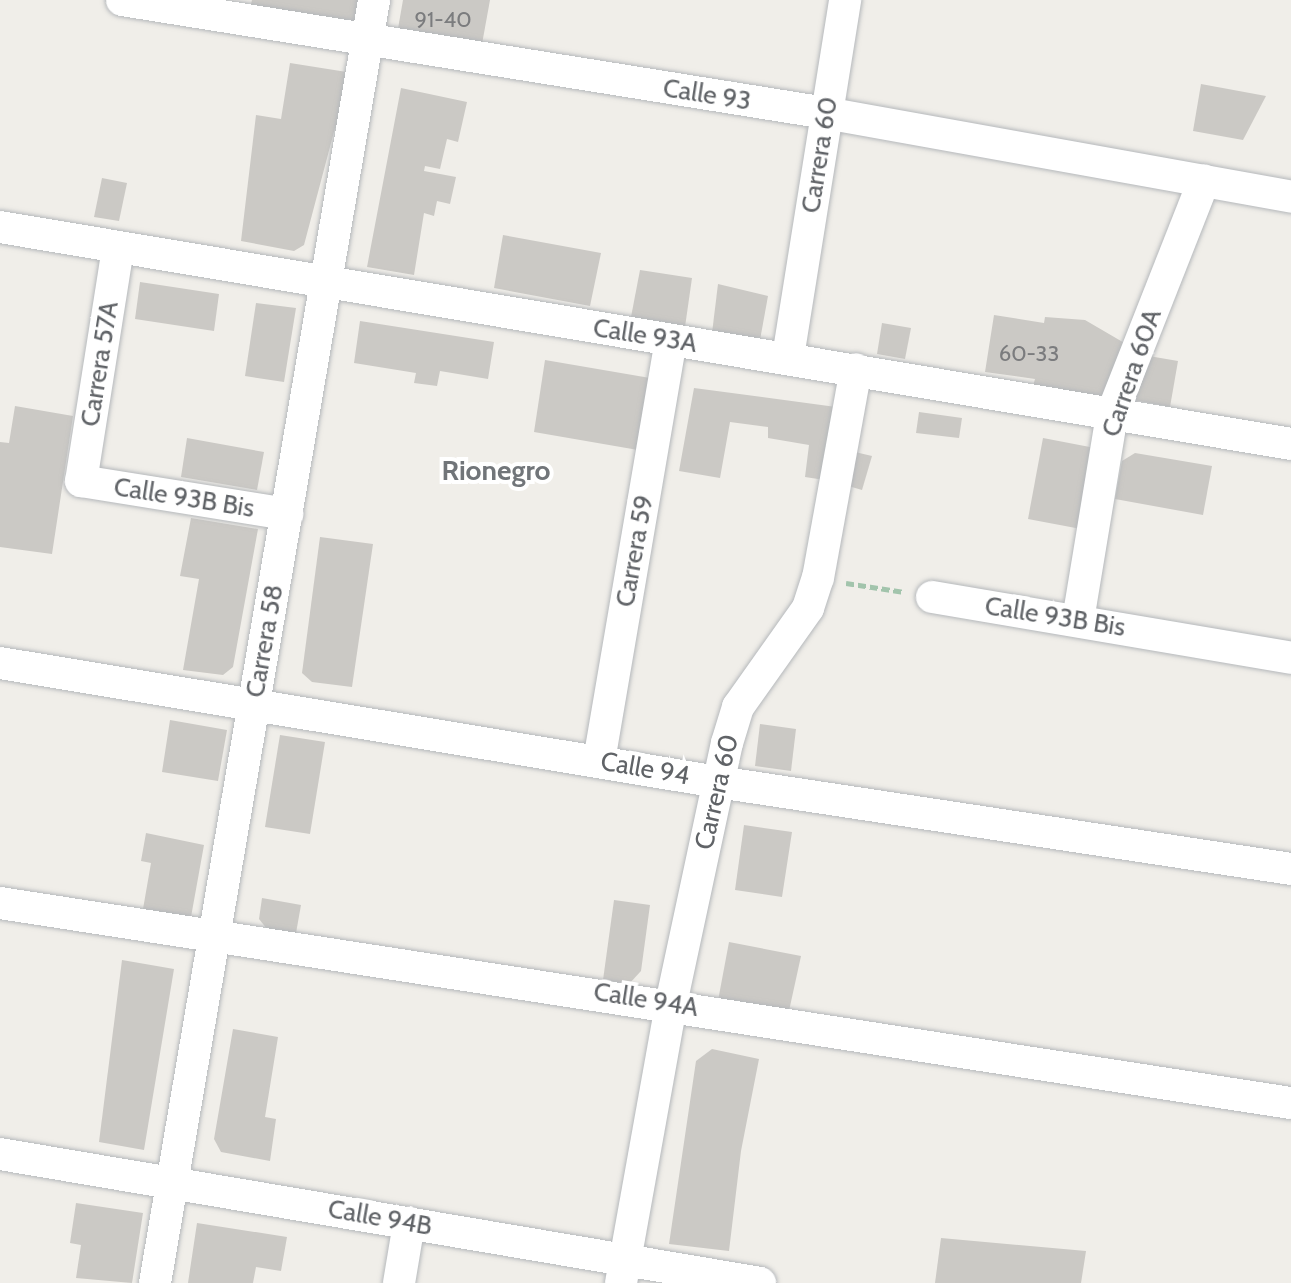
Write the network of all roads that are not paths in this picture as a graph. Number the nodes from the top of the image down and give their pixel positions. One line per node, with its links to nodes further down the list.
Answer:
1 (122, 0): 4 (street, Calle 93)
2 (374, 0): 4 (street, Carrera 58)
3 (845, 0): 5 (street, Carrera 60)
4 (367, 41): 5 (street, Calle 93); 10 (street, Carrera 58)
5 (826, 113): 6 (street, Calle 93); 12 (street, Carrera 60)
6 (1204, 181): 7 (street, Calle 93); 14 (street, Carrera 60A)
7 (1291, 197)
8 (0, 227): 9 (street, Calle 93A)
9 (118, 248): 10 (street, Calle 93A); 16 (street, Carrera 57A)
10 (325, 285): 11 (street, Calle 93A); 17 (street, Carrera 58)
11 (671, 341): 12 (street, Calle 93A); 23 (street, Carrera 59)
12 (788, 357): 13 (street, Calle 93A)
13 (856, 369): 14 (street, Calle 93A); 24 (street, Carrera 60)
14 (1112, 414): 15 (street, Calle 93A); 19 (street, Carrera 60A)
15 (1291, 444)
16 (81, 481): 17 (street, Calle 93B Bis)
17 (287, 514): 22 (street, Carrera 58)
18 (932, 597): 19 (street, Calle 93B Bis)
19 (1078, 620): 20 (street, Calle 93B Bis)
20 (1291, 658)
21 (0, 663): 22 (street, Calle 94)
22 (254, 705): 23 (street, Calle 94); 27 (street, Carrera 58)
23 (599, 761): 24 (street, Calle 94)
24 (718, 782): 25 (street, Calle 94); 28 (street, Carrera 60)
25 (1291, 869)
26 (0, 903): 27 (street, Calle 94A)
27 (216, 934): 28 (street, Calle 94A); 31 (street, Carrera 58)
28 (671, 1004): 29 (street, Calle 94A); 33 (street, Carrera 60)
29 (1291, 1103)
30 (0, 1154): 31 (street, Calle 94B)
31 (172, 1183): 32 (street, Calle 94B); 34 (street, Carrera 58)
32 (409, 1223): 33 (street, Calle 94B); 35 (street)
33 (623, 1272): 36 (street, Calle 94B)
34 (155, 1283)
35 (399, 1283)
36 (760, 1283)

